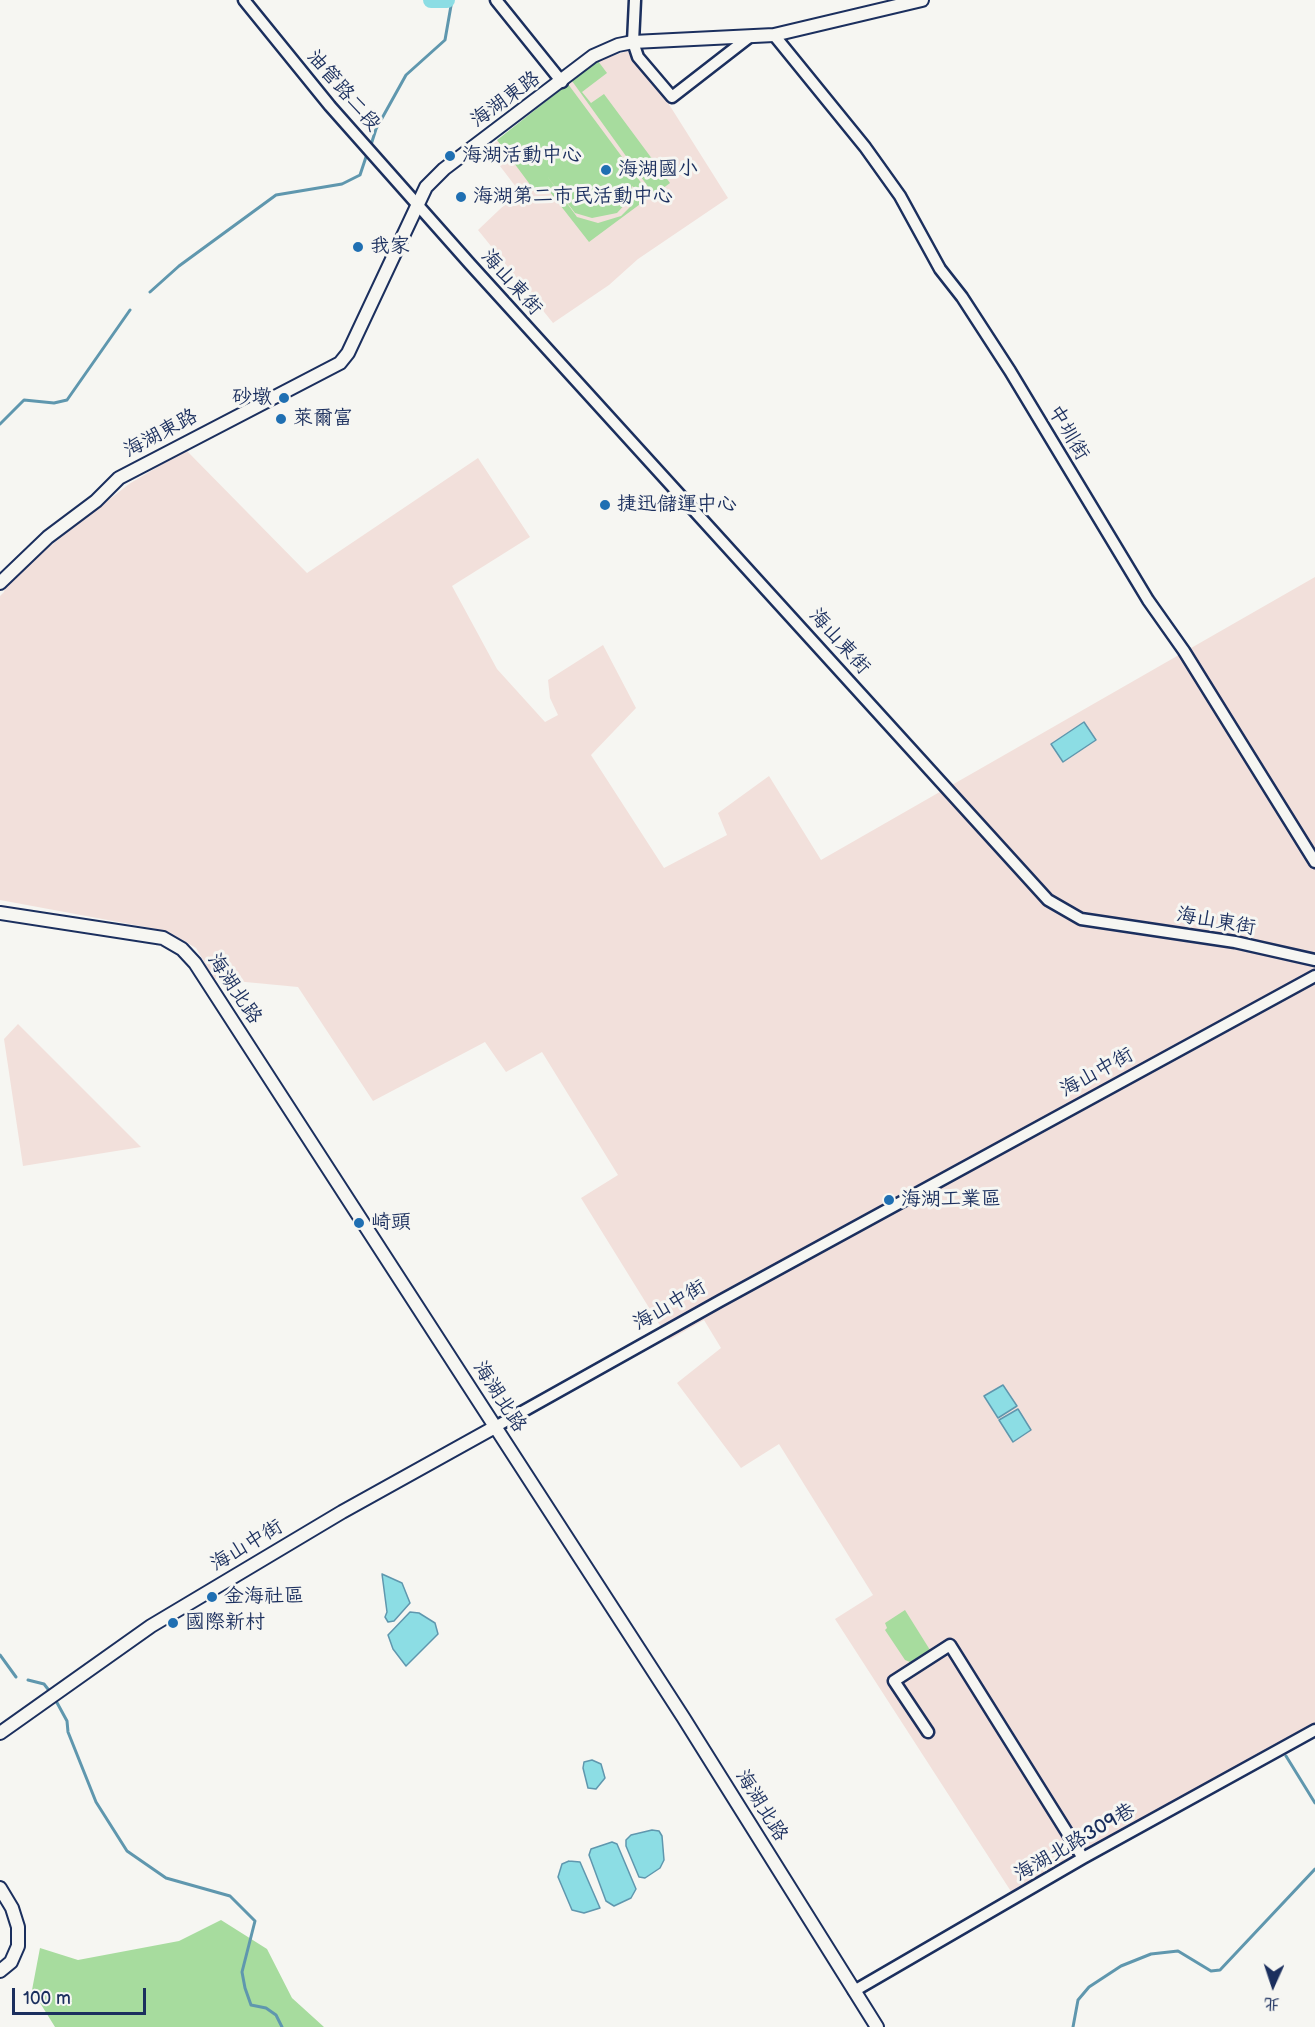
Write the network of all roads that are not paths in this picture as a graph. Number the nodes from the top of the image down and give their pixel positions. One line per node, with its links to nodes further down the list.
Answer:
1 (244, 0): 9 (street, 油管路二段)
2 (496, 0): 8 (street)
3 (635, 0): 7 (street)
4 (922, 0): 5 (street, 海湖東路)
5 (774, 35): 6 (street, 海湖東路); 11 (street, 中圳街)
6 (748, 38): 7 (street, 海湖東路); 7 (street)
7 (633, 42): 8 (street, 海湖東路)
8 (562, 82): 9 (street, 海湖東路)
9 (418, 204): 10 (street, 海湖東路); 13 (street, 海山東街)
10 (0, 583)
11 (1315, 862)
12 (0, 913): 15 (street, 海湖北路)
13 (1315, 960)
14 (1315, 976): 15 (street, 海山中街)
15 (495, 1427): 17 (street, 海山中街); 22 (street, 海湖北路)
16 (1315, 1730): 19 (street, 海湖北路309巷)
17 (0, 1732)
18 (928, 1732): 19 (street)
19 (1083, 1858): 22 (street, 海湖北路309巷)
20 (0, 1888): 21 (street)
21 (0, 1971)
22 (854, 1991): 23 (street, 海湖北路)
23 (877, 2027)

